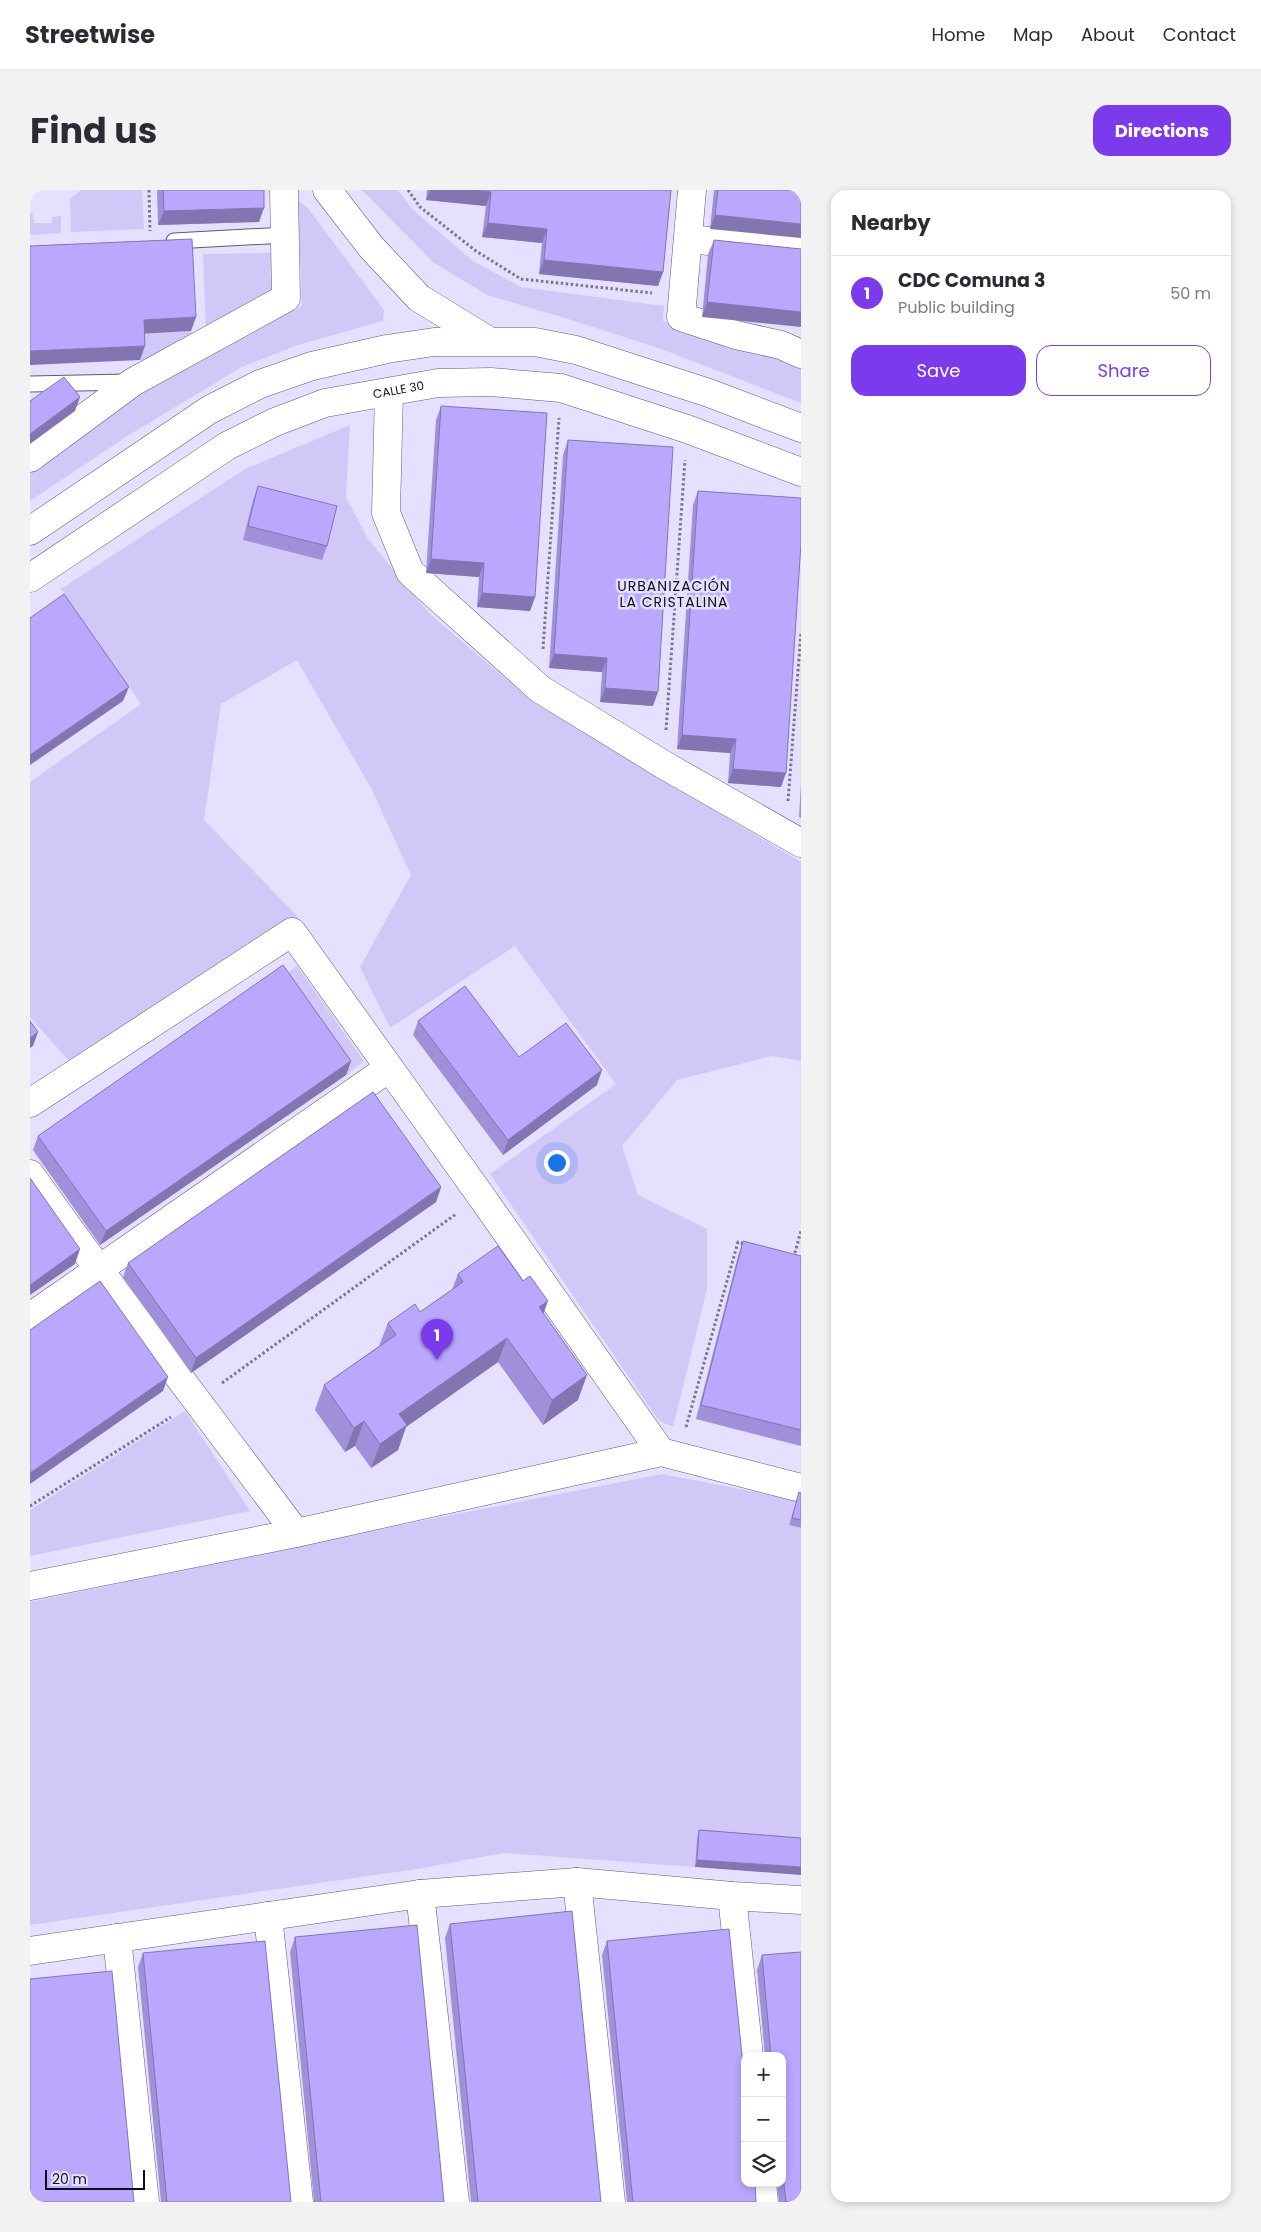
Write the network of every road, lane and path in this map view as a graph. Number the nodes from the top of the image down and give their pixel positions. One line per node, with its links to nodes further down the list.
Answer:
1 (149, 190): 8 (path)
2 (284, 190): 6 (street)
3 (328, 190): 11 (street)
4 (408, 190): 10 (path)
5 (692, 190): 7 (street)
6 (286, 235): 8 (lane); 13 (street)
7 (688, 239): 9 (street); 10 (street)
8 (151, 242)
9 (801, 250)
10 (682, 296): 12 (street)
11 (489, 341): 17 (street); 21 (street)
12 (801, 354)
13 (133, 382): 14 (lane); 19 (street)
14 (30, 384)
15 (561, 388): 16 (street, CALLE 30); 18 (street, CALLE 30); 24 (path)
16 (389, 392): 22 (street, CALLE 30); 24 (street)
17 (801, 428)
18 (687, 429): 20 (street, CALLE 30); 25 (path)
19 (30, 458)
20 (801, 472)
21 (30, 531)
22 (30, 578)
23 (801, 632): 26 (path)
24 (540, 690): 25 (street)
25 (664, 765): 26 (street)
26 (793, 839)
27 (389, 1068): 28 (street); 30 (street); 34 (street)
28 (30, 1103)
29 (30, 1174): 34 (street)
30 (481, 1196): 36 (path); 37 (street)
31 (801, 1231): 33 (path)
32 (748, 1245): 37 (path)
33 (785, 1254)
34 (98, 1270): 35 (street); 36 (street)
35 (30, 1317)
36 (198, 1400): 39 (path); 40 (street)
37 (669, 1454): 38 (street); 40 (street)
38 (801, 1488)
39 (30, 1506)
40 (296, 1533): 41 (street)
41 (30, 1586)
42 (577, 1882): 43 (street); 44 (street); 54 (street)
43 (420, 1894): 46 (street); 53 (street)
44 (732, 1896): 45 (street); 49 (street)
45 (801, 1900)
46 (268, 1916): 47 (street); 52 (street)
47 (117, 1938): 48 (street); 51 (street)
48 (30, 1951)
49 (749, 2052)
50 (762, 2187): 55 (street)
51 (144, 2202)
52 (299, 2202)
53 (455, 2202)
54 (611, 2202)
55 (764, 2202)

